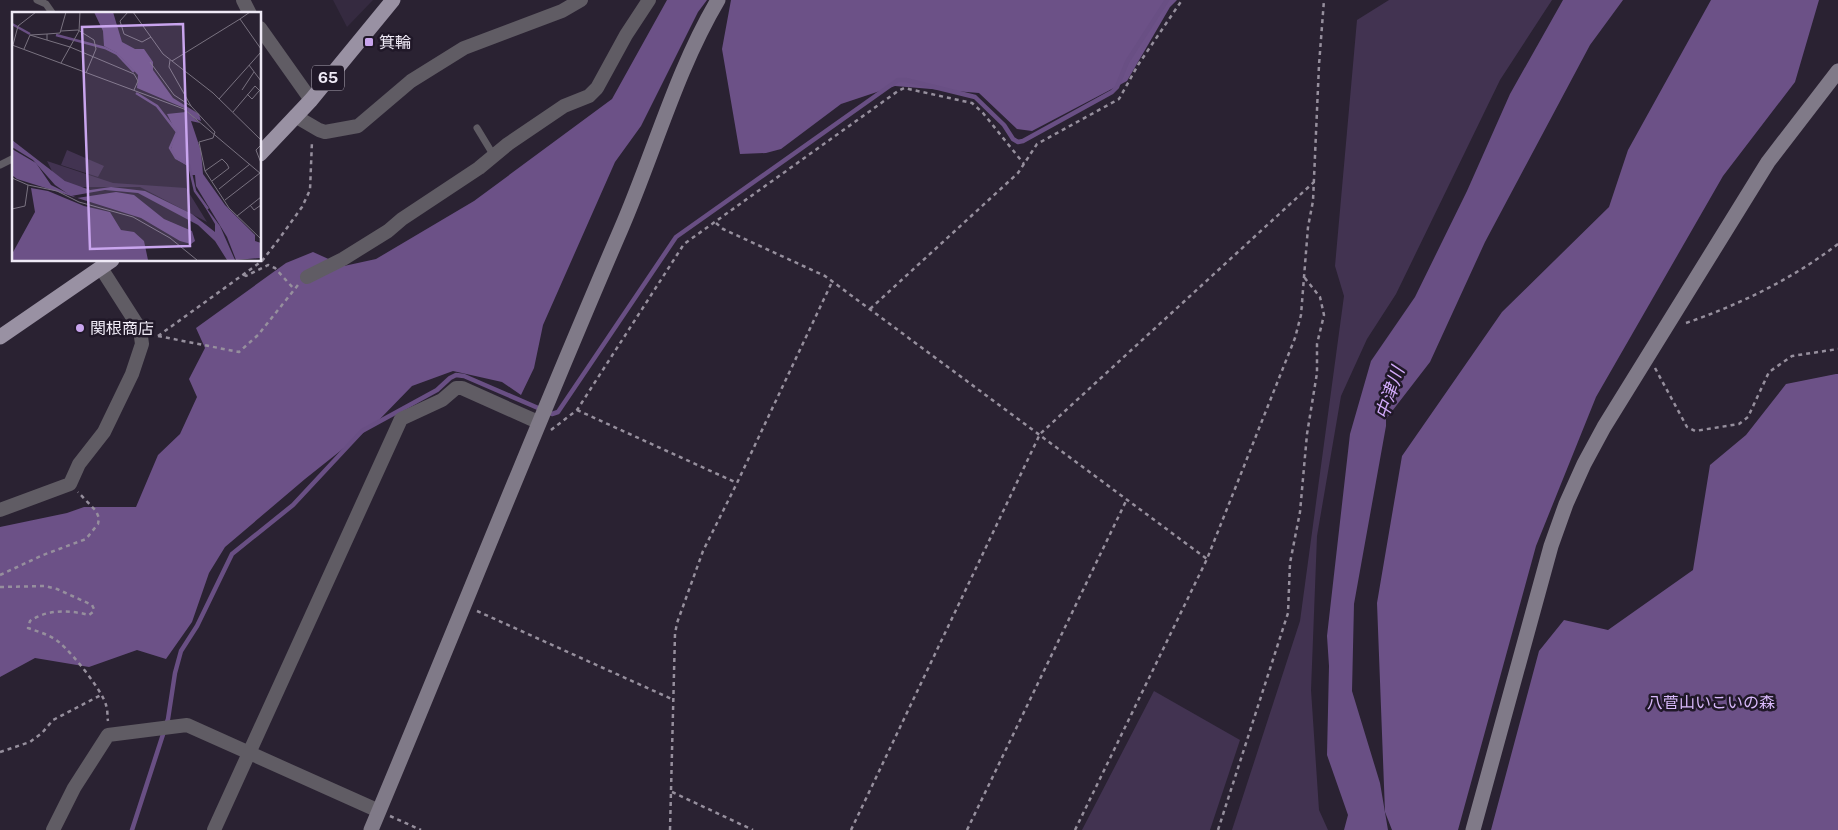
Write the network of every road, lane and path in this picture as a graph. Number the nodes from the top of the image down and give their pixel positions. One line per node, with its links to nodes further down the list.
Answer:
1 (37, 0): 9 (lane)
2 (243, 0): 10 (street)
3 (393, 0): 13 (main road, 65)
4 (581, 0): 16 (street)
5 (649, 0): 18 (street)
6 (718, 0): 39 (street)
7 (1182, 0): 20 (path)
8 (1324, 0): 22 (path)
9 (52, 12)
10 (249, 12)
11 (261, 29): 13 (street)
12 (1838, 71): 32 (street)
13 (310, 100): 14 (main road, 65)
14 (295, 116): 16 (street); 17 (main road, 65)
15 (476, 128): 18 (lane)
16 (316, 129): 26 (path)
17 (261, 153)
18 (494, 156): 27 (street)
19 (12, 159): 21 (lane)
20 (1024, 164): 23 (path); 31 (path)
21 (0, 165)
22 (1314, 181): 28 (path); 40 (path)
23 (716, 223): 29 (path); 38 (path)
24 (1838, 244): 32 (path)
25 (107, 263): 34 (main road); 35 (street)
26 (244, 275): 30 (path); 33 (path)
27 (307, 277): 30 (path)
28 (1304, 277): 45 (path); 65 (path)
29 (832, 282): 31 (path); 41 (path)
30 (294, 289): 33 (path)
31 (870, 309): 40 (path)
32 (1670, 320): 37 (street)
33 (158, 336): 35 (path)
34 (0, 337)
35 (142, 344): 42 (street)
36 (1838, 349): 37 (path)
37 (1648, 356): 66 (street)
38 (577, 410): 39 (path); 41 (path)
39 (537, 424): 48 (street); 53 (street)
40 (1040, 434): 43 (path); 62 (path)
41 (737, 483): 50 (path)
42 (70, 484): 44 (street); 46 (path)
43 (1127, 499): 45 (path); 63 (path)
44 (0, 510)
45 (1207, 558): 64 (path)
46 (0, 575)
47 (0, 587): 49 (path)
48 (464, 605): 50 (path); 55 (street)
49 (102, 695): 51 (path); 52 (path)
50 (674, 700): 54 (path)
51 (108, 735): 53 (street); 56 (street)
52 (0, 752)
53 (250, 753): 55 (street); 57 (street)
54 (672, 792): 60 (path); 61 (path)
55 (379, 811): 58 (street); 59 (path)
56 (53, 830)
57 (214, 830)
58 (371, 830)
59 (421, 830)
60 (670, 830)
61 (753, 830)
62 (851, 830)
63 (967, 830)
64 (1075, 830)
65 (1218, 830)
66 (1472, 830)

